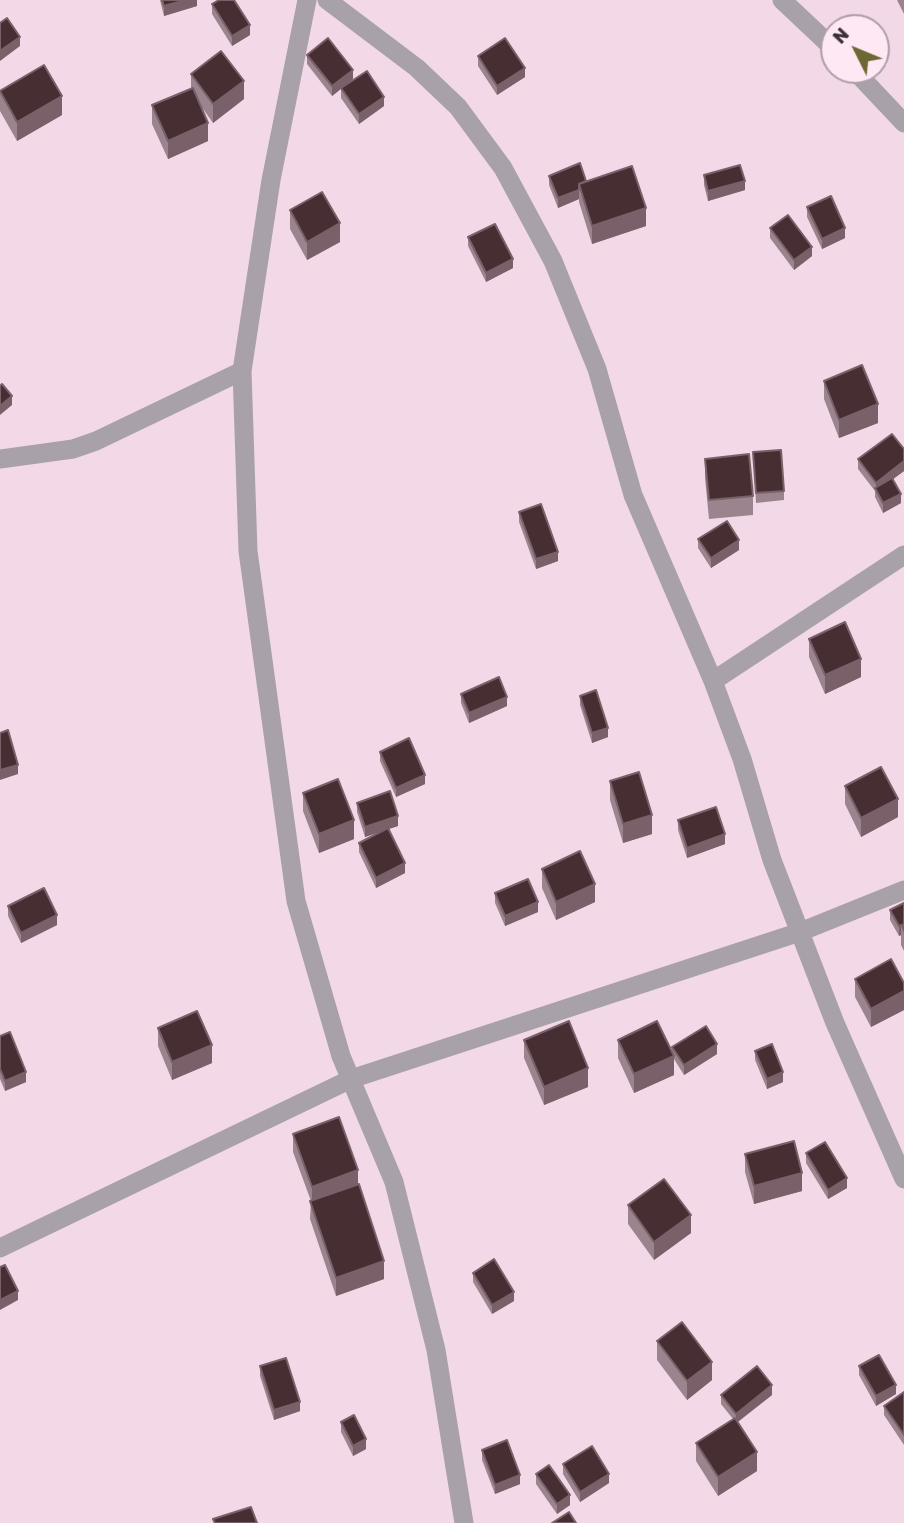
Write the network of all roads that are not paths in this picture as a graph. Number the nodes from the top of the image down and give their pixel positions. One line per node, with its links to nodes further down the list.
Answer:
1 (307, 0): 7 (street)
2 (327, 0): 10 (street)
3 (782, 0): 4 (street)
4 (820, 37)
5 (867, 84): 6 (street)
6 (904, 123)
7 (242, 371): 8 (street); 13 (street)
8 (0, 459)
9 (904, 555): 10 (street)
10 (713, 681): 12 (street)
11 (904, 890): 12 (street)
12 (800, 932): 13 (street); 14 (street)
13 (351, 1079): 15 (street); 16 (street)
14 (904, 1179)
15 (0, 1248)
16 (464, 1523)

